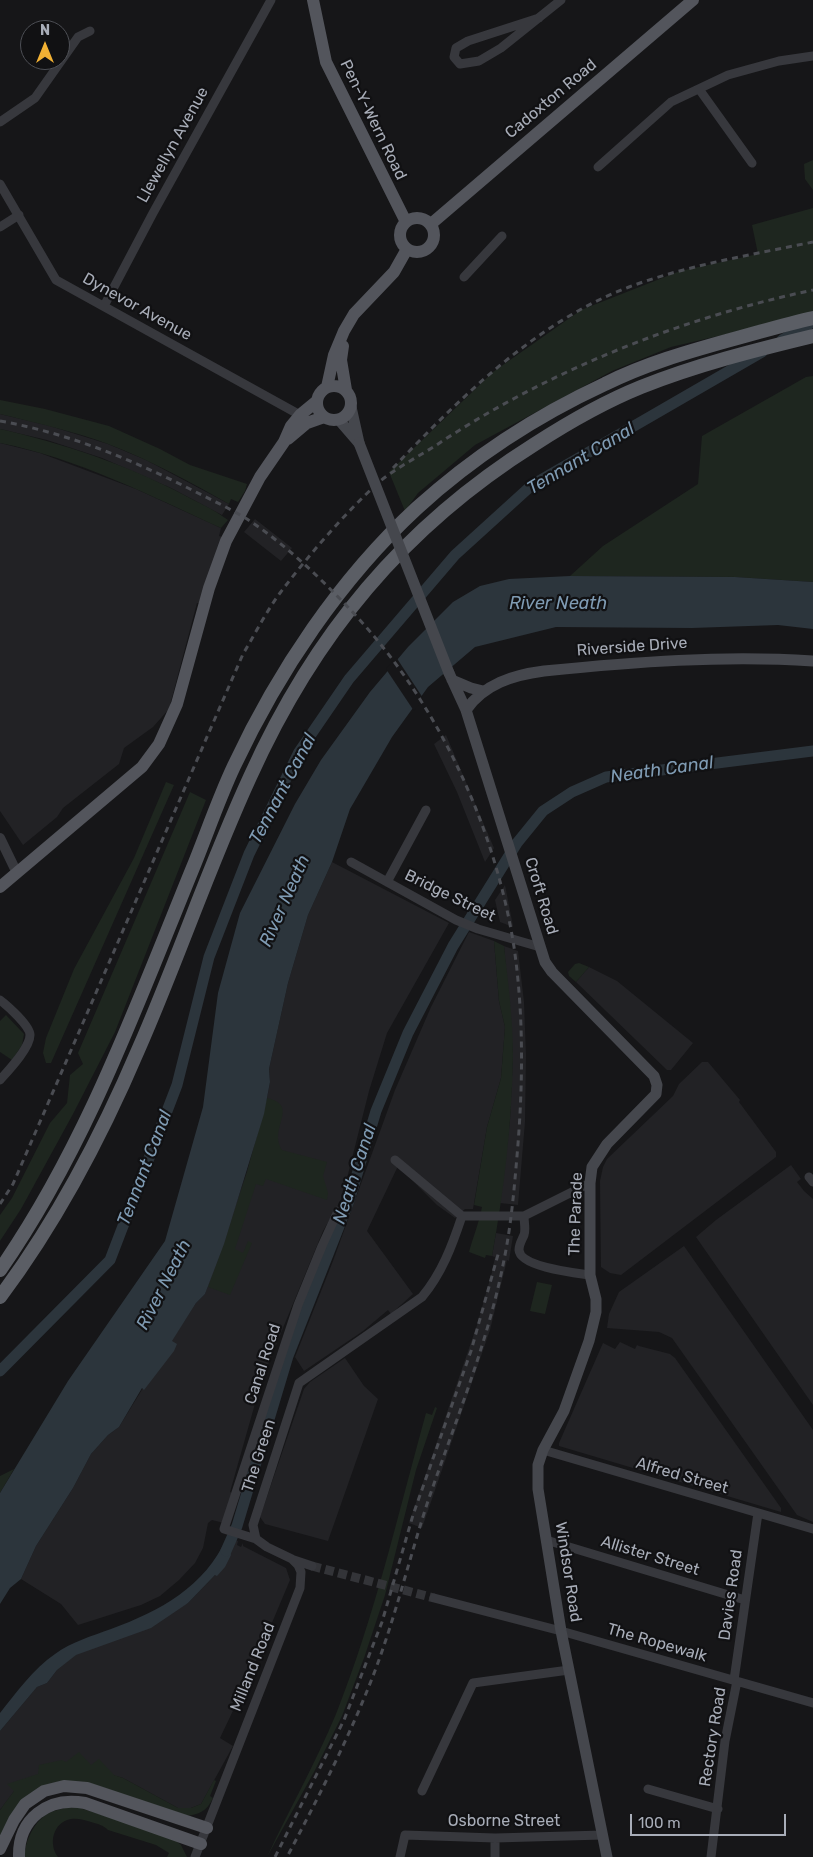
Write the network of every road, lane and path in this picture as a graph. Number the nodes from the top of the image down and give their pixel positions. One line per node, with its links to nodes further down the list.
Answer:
1 (271, 0): 20 (street, Llewellyn Avenue)
2 (313, 0): 14 (main road, Pen-Y-Wern Road)
3 (561, 0): 5 (street)
4 (693, 0): 15 (main road, Cadoxton Road)
5 (539, 18): 5 (street)
6 (90, 31): 9 (street)
7 (812, 59): 8 (street)
8 (699, 89): 10 (street); 11 (street)
9 (0, 122)
10 (752, 163)
11 (598, 167)
12 (0, 184): 13 (street, Dynevor Avenue)
13 (19, 215): 16 (street); 20 (street, Dynevor Avenue)
14 (406, 222): 15 (main road); 18 (main road)
15 (431, 224): 18 (main road)
16 (0, 227)
17 (502, 236): 19 (street)
18 (407, 249): 22 (main road)
19 (464, 276)
20 (104, 306): 28 (street, Dynevor Avenue)
21 (813, 318): 52 (highway)
22 (344, 331): 24 (main road); 25 (main road)
23 (812, 336): 54 (highway)
24 (327, 387): 25 (main road); 26 (main road)
25 (346, 390): 27 (main road)
26 (317, 401): 28 (main road); 29 (main road)
27 (351, 407): 30 (main road); 32 (main road)
28 (300, 415): 31 (main road)
29 (324, 417): 30 (main road); 31 (main road)
30 (339, 420): 32 (main road)
31 (284, 442): 40 (main road)
32 (359, 443): 34 (main road, Croft Road, bridge)
33 (813, 661): 35 (main road, Riverside Drive)
34 (450, 676): 35 (main road); 36 (main road, Croft Road)
35 (484, 691): 36 (main road, Riverside Drive)
36 (466, 710): 43 (main road, Croft Road)
37 (426, 810): 41 (street)
38 (0, 838): 40 (street)
39 (350, 862): 41 (street, Bridge Street)
40 (16, 872): 42 (main road)
41 (387, 882): 43 (street, Bridge Street)
42 (0, 887)
43 (540, 947): 46 (main road, Croft Road)
44 (0, 1000): 45 (street)
45 (0, 1080)
46 (656, 1094): 48 (main road, The Parade)
47 (395, 1160): 50 (street)
48 (590, 1183): 51 (street); 53 (main road, The Parade)
49 (338, 1211): 59 (street, Canal Road)
50 (462, 1216): 51 (street); 59 (street, The Green)
51 (524, 1216): 53 (street)
52 (0, 1270)
53 (590, 1276): 55 (main road, The Parade)
54 (0, 1297)
55 (596, 1299): 56 (main road, Windsor Road)
56 (544, 1450): 57 (street, Alfred Street); 60 (main road, Windsor Road)
57 (758, 1513): 58 (street, Alfred Street); 64 (street, Davies Road)
58 (813, 1530)
59 (256, 1539): 61 (street)
60 (546, 1540): 64 (street, Allister Street); 65 (main road, Windsor Road)
61 (292, 1560): 62 (street); 72 (street, Milland Road)
62 (312, 1566)
63 (434, 1598): 65 (street, The Ropewalk)
64 (745, 1600): 67 (street, Davies Road)
65 (561, 1631): 66 (main road, Windsor Road); 67 (street, The Ropewalk)
66 (569, 1670): 70 (street); 73 (main road, Windsor Road)
67 (736, 1681): 68 (street, The Ropewalk); 71 (street, Rectory Road)
68 (813, 1703)
69 (648, 1790): 71 (street)
70 (422, 1791)
71 (718, 1809): 82 (street, Rectory Road)
72 (207, 1828): 75 (street, Milland Road); 76 (main road)
73 (603, 1835): 74 (street, Osborne Street); 81 (main road, Windsor Road)
74 (495, 1838): 79 (street, Osborne Street); 80 (street)
75 (201, 1844): 77 (main road); 78 (street, Milland Road)
76 (0, 1849)
77 (19, 1857)
78 (195, 1857)
79 (400, 1857)
80 (495, 1857)
81 (607, 1857)
82 (711, 1857)

